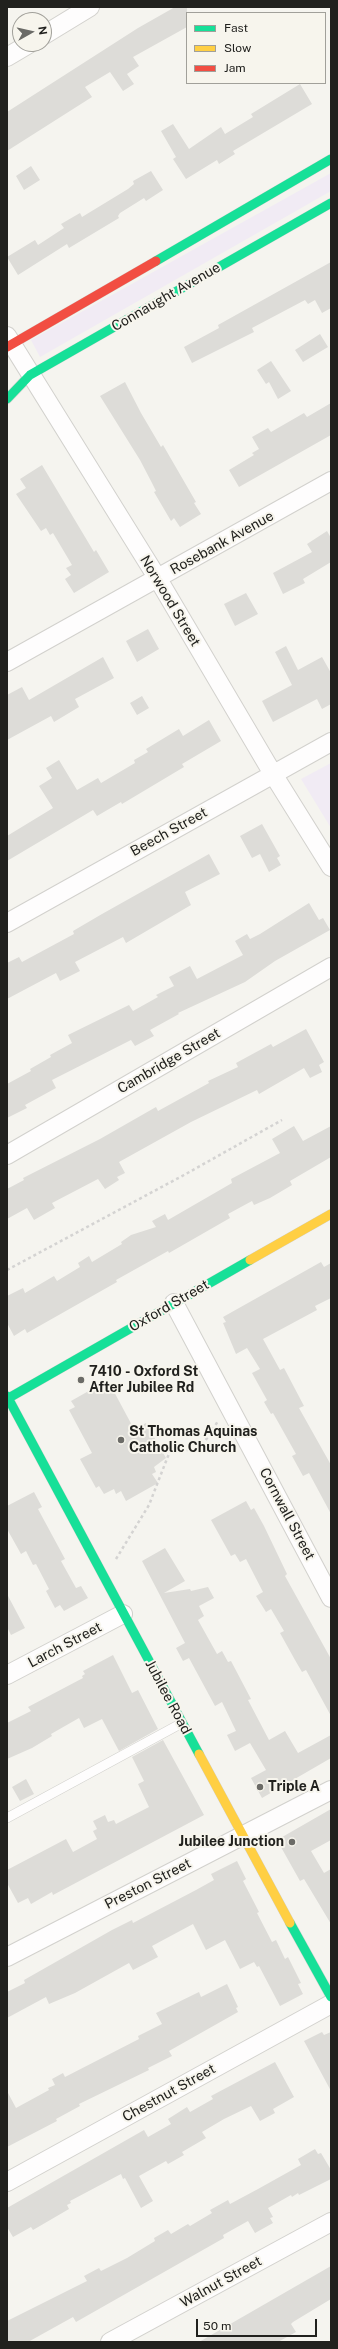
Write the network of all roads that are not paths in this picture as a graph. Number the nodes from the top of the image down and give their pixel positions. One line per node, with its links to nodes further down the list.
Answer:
1 (90, 7): 2 (street)
2 (52, 30)
3 (331, 160): 5 (main road)
4 (331, 203): 6 (main road, Connaught Avenue)
5 (8, 342): 6 (street, Norwood Street)
6 (30, 375): 7 (main road, Connaught Avenue); 9 (street, Norwood Street)
7 (7, 399)
8 (331, 481): 9 (street, Rosebank Avenue)
9 (158, 579): 10 (street, Rosebank Avenue); 12 (street, Norwood Street)
10 (7, 662)
11 (331, 742): 12 (street, Beech Street)
12 (272, 774): 13 (street, Norwood Street); 14 (street, Beech Street)
13 (331, 867)
14 (7, 923)
15 (331, 967): 16 (street, Cambridge Street)
16 (7, 1155)
17 (329, 1219): 18 (main road, Oxford Street)
18 (174, 1304): 19 (main road, Oxford Street); 20 (street, Cornwall Street)
19 (7, 1398): 21 (main road, Jubilee Road)
20 (331, 1598)
21 (123, 1614): 22 (street, Larch Street); 23 (main road, Jubilee Road)
22 (7, 1675)
23 (182, 1723): 25 (lane); 26 (main road, Jubilee Road)
24 (331, 1790): 26 (street, Preston Street)
25 (7, 1818)
26 (242, 1835): 27 (street, Preston Street); 28 (main road, Jubilee Road)
27 (7, 1957)
28 (331, 1997)
29 (331, 2004): 30 (street, Chestnut Street)
30 (7, 2182)
31 (331, 2222): 32 (street, Walnut Street)
32 (110, 2342)

